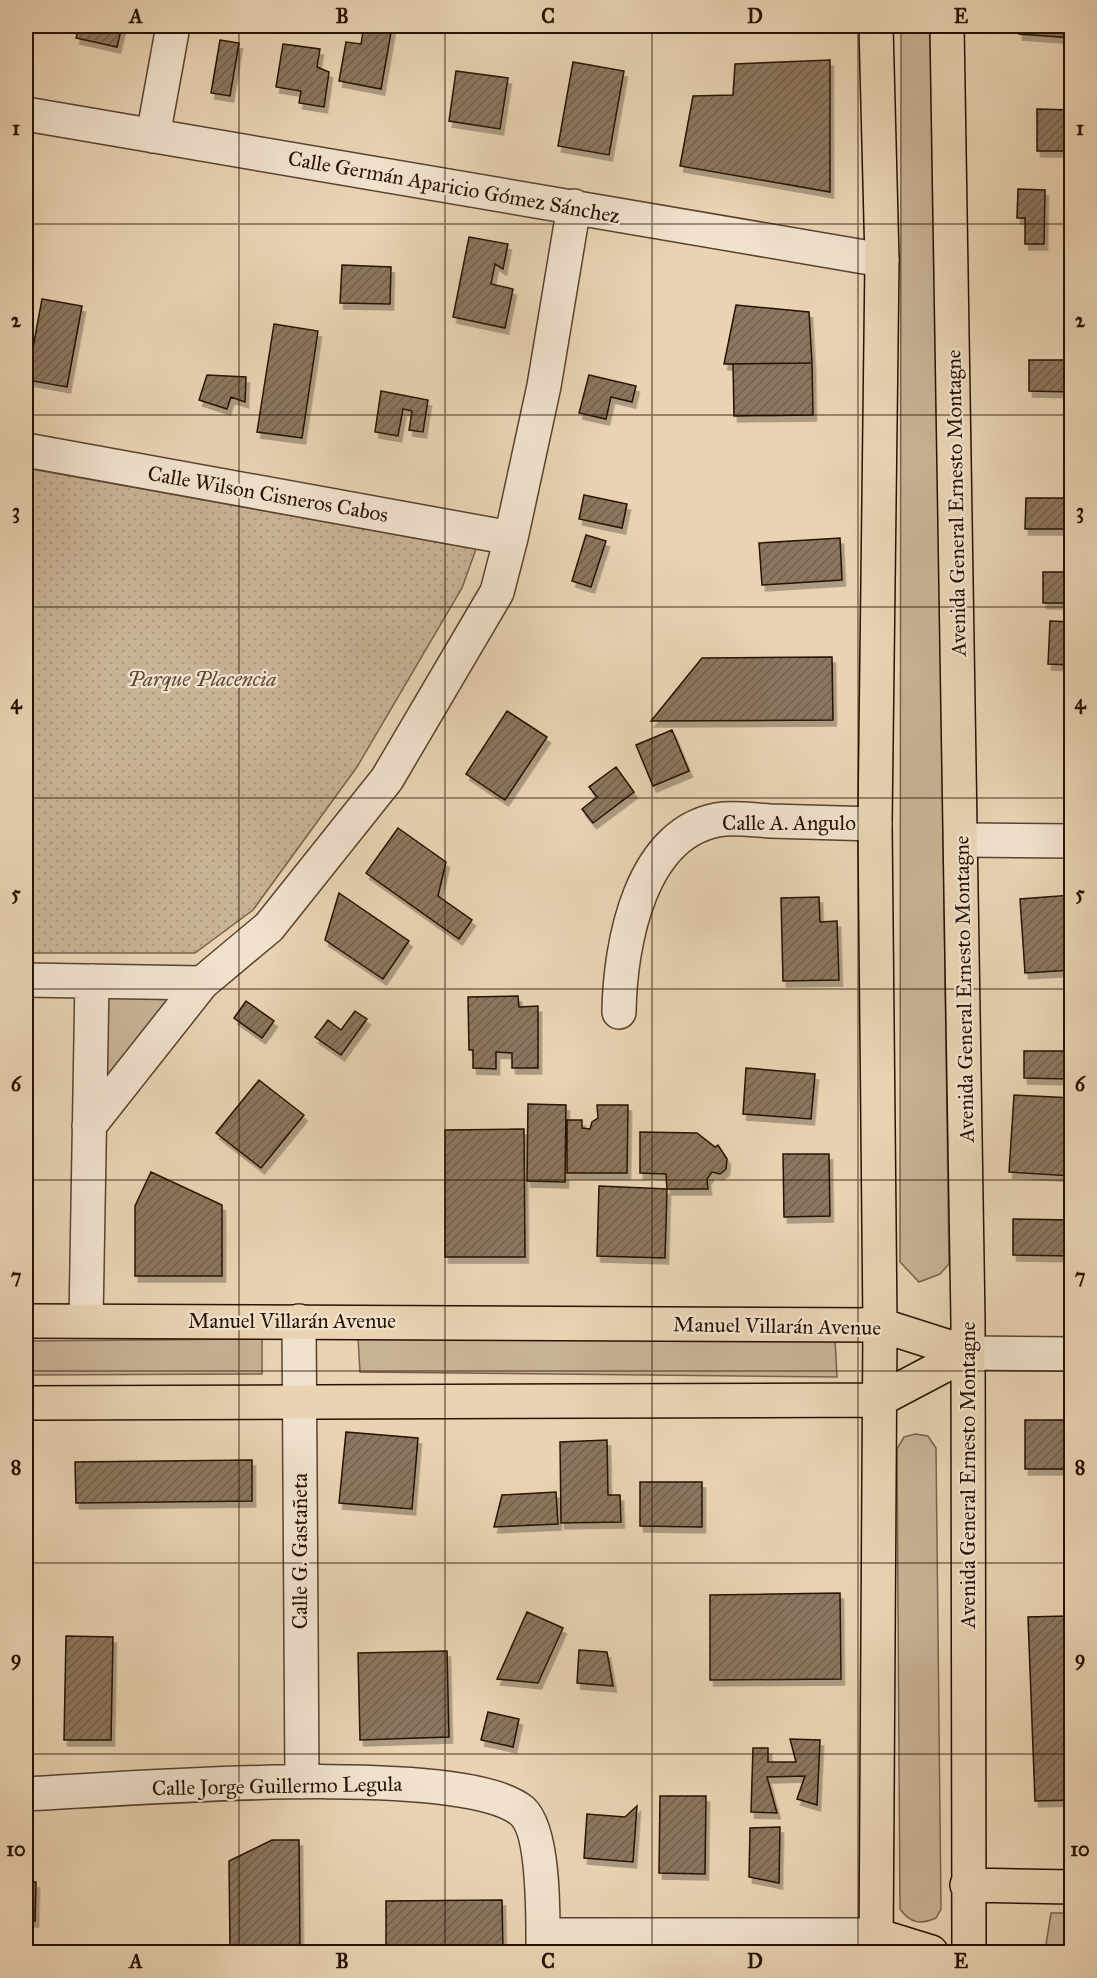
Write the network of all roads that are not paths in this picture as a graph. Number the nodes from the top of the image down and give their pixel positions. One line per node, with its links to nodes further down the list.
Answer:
1 (173, 26): 5 (street)
2 (876, 26): 7 (main road)
3 (946, 26): 11 (main road, Avenida General Ernesto Montagne)
4 (26, 114): 5 (street, Calle Germán Aparicio Gómez Sánchez)
5 (153, 136): 6 (street, Calle Germán Aparicio Gómez Sánchez)
6 (574, 207): 7 (street, Calle Germán Aparicio Gómez Sánchez); 9 (street)
7 (882, 260): 10 (main road)
8 (26, 450): 9 (street, Calle Wilson Cisneros Cabos)
9 (512, 538): 15 (street)
10 (875, 824): 16 (street, Calle A. Angulo); 21 (main road)
11 (962, 840): 12 (street); 22 (main road, Avenida General Ernesto Montagne)
12 (1071, 841)
13 (26, 980): 14 (street)
14 (92, 981): 15 (street); 17 (street)
15 (202, 983): 17 (street)
16 (619, 1012)
17 (89, 1126): 18 (street)
18 (86, 1320): 19 (main road, Manuel Villarán Avenue); 20 (main road, Manuel Villarán Avenue)
19 (26, 1321)
20 (299, 1321): 21 (main road, Manuel Villarán Avenue); 25 (street, Calle G. Gastañeta)
21 (880, 1325): 22 (main road, Manuel Villarán Avenue); 24 (main road)
22 (968, 1353): 23 (street); 24 (main road); 29 (main road, Avenida General Ernesto Montagne)
23 (1071, 1354)
24 (879, 1400): 25 (main road); 32 (main road)
25 (299, 1402): 26 (main road); 27 (street, Calle G. Gastañeta)
26 (26, 1403)
27 (302, 1782): 28 (street, Calle Jorge Guillermo Legula); 31 (street, Calle Jorge Guillermo Legula)
28 (26, 1794)
29 (967, 1886): 30 (main road); 34 (main road, Avenida General Ernesto Montagne)
30 (1071, 1887)
31 (543, 1944): 32 (street)
32 (876, 1944): 33 (main road)
33 (931, 1953)
34 (969, 1953)

